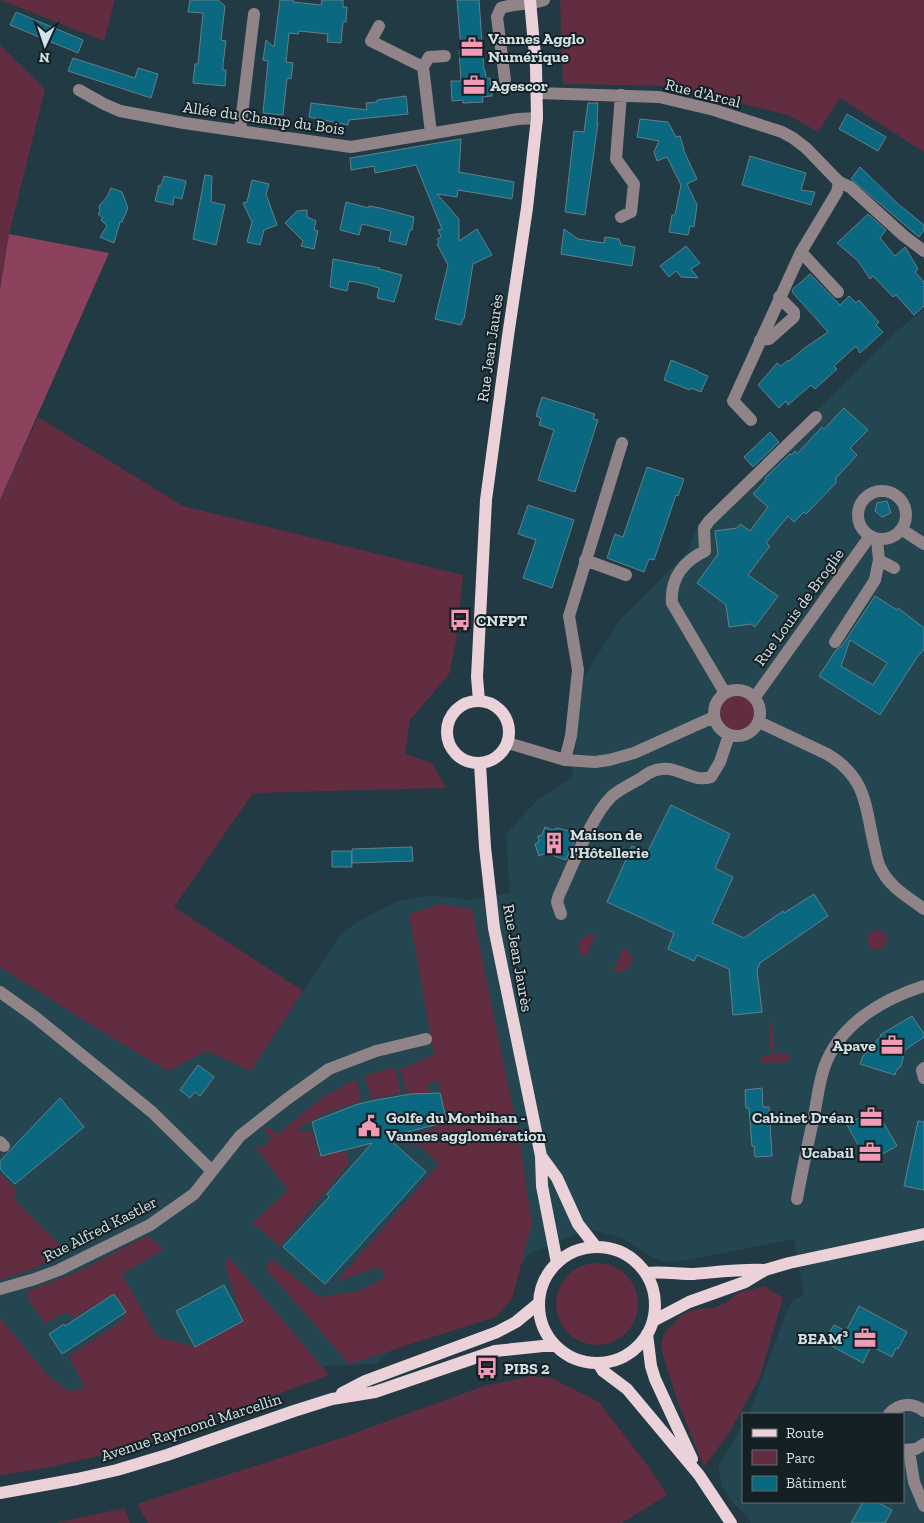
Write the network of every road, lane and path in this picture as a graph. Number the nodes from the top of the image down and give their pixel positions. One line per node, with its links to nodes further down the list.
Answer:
1 (544, 0): 2 (street)
2 (530, 2): 7 (street); 9 (main road, Rue Jean Jaurès)
3 (254, 14): 12 (street)
4 (379, 26): 6 (street)
5 (445, 56): 6 (street)
6 (422, 67): 13 (street)
7 (505, 80)
8 (79, 90): 12 (street, Allée du Champ du Bois)
9 (537, 93): 10 (street, Rue d'Arcal); 11 (main road, Rue Jean Jaurès)
10 (621, 95): 14 (street, Rue d'Arcal); 15 (street)
11 (537, 118): 13 (street, Allée du Champ du Bois); 34 (main road, Rue Jean Jaurès)
12 (240, 131): 13 (street, Allée du Champ du Bois)
13 (431, 133)
14 (839, 182): 16 (street, Rue d'Arcal); 17 (street)
15 (622, 217)
16 (924, 251)
17 (801, 252): 18 (street); 19 (street)
18 (838, 292)
19 (780, 297): 20 (street); 20 (street)
20 (760, 340): 22 (street)
21 (816, 417): 32 (street)
22 (751, 420)
23 (622, 443): 27 (street)
24 (901, 529): 25 (street); 25 (street); 26 (street)
25 (873, 537): 28 (street); 33 (street, Rue Louis de Broglie)
26 (924, 544)
27 (585, 560): 30 (street); 39 (street)
28 (879, 560): 29 (street); 31 (street)
29 (894, 568)
30 (626, 575)
31 (835, 642)
32 (725, 693): 33 (street); 35 (street)
33 (755, 697): 36 (street)
34 (479, 701): 38 (main road); 40 (main road)
35 (714, 717): 37 (street); 39 (street)
36 (759, 722): 37 (street); 41 (street)
37 (729, 735): 42 (street)
38 (508, 743): 39 (street); 40 (main road)
39 (565, 760)
40 (480, 764): 48 (main road, Rue Jean Jaurès)
41 (924, 909)
42 (561, 914)
43 (924, 986): 50 (street)
44 (0, 992): 49 (street)
45 (426, 1039): 49 (street, Rue Alfred Kastler)
46 (924, 1068): 47 (street)
47 (924, 1078)
48 (541, 1156): 52 (main road, Rue Jean Jaurès); 53 (main road, Rue Jean Jaurès)
49 (212, 1171): 56 (street, Rue Alfred Kastler)
50 (797, 1199)
51 (924, 1234): 54 (main road)
52 (596, 1247): 53 (main road); 55 (main road)
53 (557, 1263): 57 (main road)
54 (765, 1270): 55 (main road); 58 (main road)
55 (646, 1273): 58 (main road)
56 (0, 1289)
57 (539, 1304): 60 (main road); 62 (main road, Avenue Raymond Marcellin)
58 (653, 1321): 59 (main road)
59 (647, 1334): 61 (main road); 67 (main road)
60 (556, 1346): 61 (main road); 62 (main road, Avenue Raymond Marcellin)
61 (598, 1363): 67 (main road)
62 (332, 1399): 68 (main road, Avenue Raymond Marcellin)
63 (924, 1411): 64 (street)
64 (890, 1413)
65 (924, 1444): 66 (street)
66 (906, 1450): 69 (street)
67 (699, 1475): 70 (main road)
68 (0, 1492)
69 (924, 1506)
70 (731, 1523)

